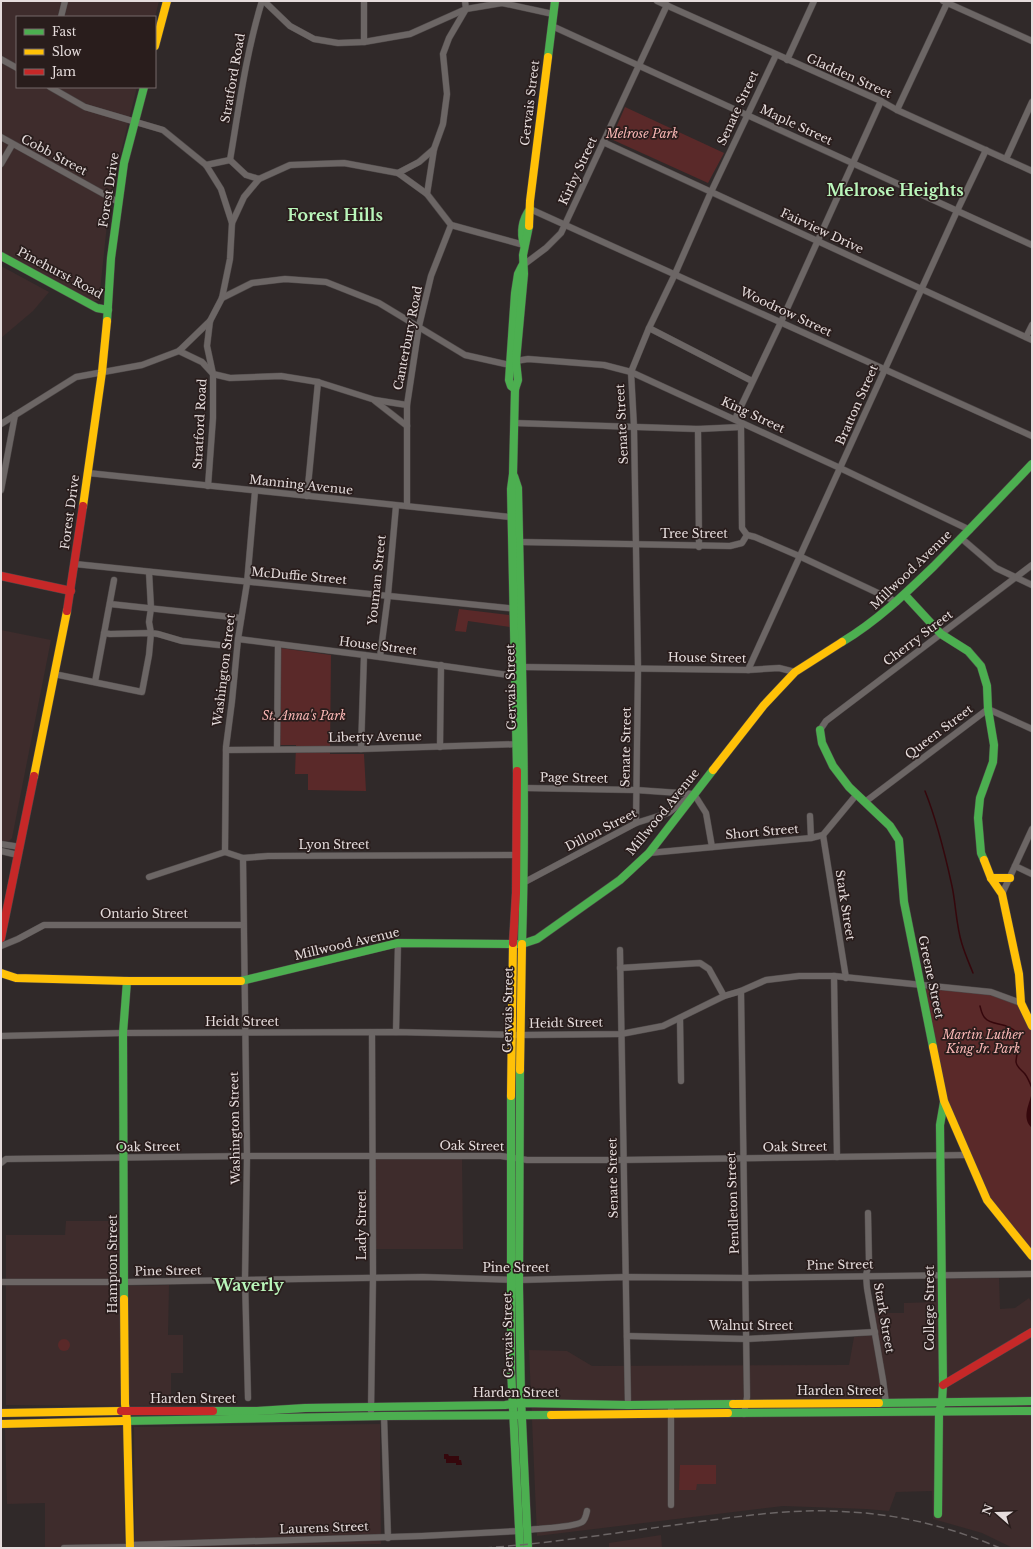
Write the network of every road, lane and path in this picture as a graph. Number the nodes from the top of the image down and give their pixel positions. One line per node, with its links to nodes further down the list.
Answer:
1 (65, 1): 13 (street)
2 (167, 1): 16 (main road)
3 (263, 1): 17 (street); 36 (street, Stratford Road)
4 (364, 1): 17 (street)
5 (465, 1): 11 (street)
6 (555, 1): 12 (main road, Gervais Street)
7 (657, 1): 10 (street, Gladden Street)
8 (814, 1): 20 (street)
9 (946, 2): 15 (street); 27 (street)
10 (667, 5): 18 (street, Gladden Street); 21 (street, Kirby Street)
11 (466, 9): 12 (street); 17 (street); 33 (street)
12 (553, 14): 14 (main road, Gervais Street)
13 (61, 16)
14 (552, 26): 21 (street, Maple Street); 46 (main road, Gervais Street)
15 (1032, 41)
16 (156, 42)
17 (364, 42)
18 (776, 55): 20 (street, Gladden Street); 28 (street, Senate Street)
19 (1, 59): 22 (street)
20 (787, 60): 25 (street, Gladden Street)
21 (639, 66): 28 (street, Maple Street); 31 (street, Kirby Street)
22 (16, 67)
23 (52, 88): 29 (street)
24 (144, 88): 29 (main road, Forest Drive)
25 (881, 101): 27 (street, Gladden Street); 37 (street)
26 (1032, 102): 35 (street)
27 (897, 110): 34 (street, Gladden Street)
28 (747, 115): 37 (street, Maple Street); 43 (street, Senate Street)
29 (134, 123): 39 (street); 45 (main road, Forest Drive)
30 (1, 137): 32 (street, Cobb Street)
31 (603, 142): 43 (street, Fairview Drive); 49 (street, Kirby Street)
32 (12, 145): 38 (street); 45 (street, Cobb Street)
33 (434, 149): 41 (street); 44 (street)
34 (986, 150): 35 (street, Gladden Street); 47 (street, Bratton Street)
35 (1006, 159): 40 (street, Gladden Street)
36 (230, 160): 39 (street); 42 (street)
37 (852, 163): 47 (street, Maple Street); 51 (street)
38 (1, 164)
39 (206, 165): 48 (street)
40 (1032, 171)
41 (398, 173): 42 (street); 44 (street)
42 (259, 179): 48 (street)
43 (711, 192): 51 (street, Fairview Drive); 56 (street, Senate Street)
44 (427, 194): 50 (street)
45 (118, 202): 59 (main road, Forest Drive)
46 (530, 209): 49 (street, Woodrow Street); 52 (main road, Gervais Street)
47 (957, 211): 53 (street, Maple Street); 57 (street, Bratton Street)
48 (232, 223): 58 (street, Stratford Road)
49 (566, 224): 55 (street, Kirby Street); 56 (street, Woodrow Street)
50 (451, 225): 52 (street); 63 (street, Canterbury Road)
51 (817, 241): 57 (street, Fairview Drive); 61 (street)
52 (524, 245): 55 (main road, Gervais Street)
53 (1032, 245)
54 (1, 256): 59 (main road, Pinehurst Road)
55 (522, 266): 67 (main road, Gervais Street)
56 (675, 274): 61 (street, Woodrow Street); 64 (street, Senate Street)
57 (922, 289): 65 (street, Fairview Drive); 68 (street, Bratton Street)
58 (222, 298): 60 (street, Stratford Road); 63 (street, King Street)
59 (108, 310): 69 (main road, Forest Drive)
60 (210, 321): 66 (street); 71 (street, Stratford Road)
61 (781, 322): 68 (street, Woodrow Street); 72 (street)
62 (1032, 325): 65 (street)
63 (419, 326): 67 (street, King Street); 75 (street, Canterbury Road)
64 (649, 328): 70 (street, Senate Street); 72 (street)
65 (1029, 338)
66 (179, 351): 69 (street); 71 (street)
67 (513, 363): 70 (street, King Street); 78 (main road, Gervais Street)
68 (885, 369): 83 (street, Woodrow Street); 85 (street, Bratton Street)
69 (102, 372): 76 (street); 86 (main road, Forest Drive)
70 (631, 372): 77 (street, King Street); 81 (street, Senate Street)
71 (213, 374): 73 (street); 88 (street, Stratford Road)
72 (752, 381): 77 (street)
73 (318, 382): 74 (street); 91 (street)
74 (375, 400): 75 (street); 80 (street)
75 (407, 405): 80 (street, Canterbury Road)
76 (15, 415): 79 (street); 89 (street)
77 (739, 422): 82 (street); 85 (street, King Street); 96 (street)
78 (514, 423): 81 (street); 87 (main road, Gervais Street)
79 (1, 424)
80 (407, 426): 93 (street, Canterbury Road)
81 (634, 427): 82 (street); 99 (street, Senate Street)
82 (698, 429): 100 (street)
83 (1032, 436)
84 (1032, 464): 95 (main road, Millwood Avenue)
85 (840, 468): 95 (street, King Street); 101 (street, Bratton Street)
86 (88, 473): 88 (street, Manning Avenue); 102 (main road, Forest Drive)
87 (513, 474): 94 (main road, Gervais Street); 98 (main road, Gervais Street)
88 (208, 486): 90 (street, Manning Avenue)
89 (1, 490)
90 (255, 491): 91 (street, Manning Avenue); 108 (street, Washington Street)
91 (307, 496): 92 (street, Manning Avenue)
92 (396, 506): 93 (street, Manning Avenue); 111 (street, Youman Street)
93 (407, 506): 94 (street, Manning Avenue)
94 (511, 517): 116 (main road, Gervais Street)
95 (970, 530): 97 (main road, Millwood Avenue)
96 (747, 536): 100 (street, Tree Street); 101 (street)
97 (961, 538): 106 (street); 112 (main road, Millwood Avenue)
98 (520, 542): 99 (street, Tree Street); 116 (main road, Gervais Street)
99 (636, 544): 100 (street, Tree Street); 128 (street, Senate Street)
100 (699, 547)
101 (799, 556): 113 (street); 129 (street, Bratton Street)
102 (75, 564): 104 (street, McDuffie Street); 110 (main road, Forest Drive)
103 (1032, 566): 106 (street, Cherry Street)
104 (149, 572): 108 (street, McDuffie Street); 115 (street)
105 (1, 576): 110 (main road)
106 (1016, 578): 109 (street); 120 (street, Cherry Street)
107 (114, 580): 114 (street)
108 (247, 583): 111 (street, McDuffie Street); 117 (street, Washington Street)
109 (1032, 585)
110 (71, 591): 131 (main road, Forest Drive)
111 (388, 595): 116 (street, McDuffie Street); 125 (street, Youman Street)
112 (905, 595): 113 (main road, Millwood Avenue); 120 (main road)
113 (897, 602): 130 (main road, Millwood Avenue)
114 (110, 604): 115 (street); 118 (street)
115 (151, 608): 117 (street); 119 (street)
116 (517, 609): 127 (main road, Gervais Street); 132 (main road, Gervais Street)
117 (241, 618): 121 (street, Washington Street)
118 (104, 633): 119 (street); 133 (street)
119 (151, 634): 123 (street); 133 (street)
120 (941, 634): 134 (main road); 136 (street, Cherry Street)
121 (238, 639): 122 (street, House Street); 141 (street, Washington Street)
122 (278, 644): 124 (street, House Street); 139 (street)
123 (219, 645)
124 (364, 655): 125 (street, House Street); 140 (street)
125 (380, 657): 126 (street, House Street)
126 (441, 665): 132 (street, House Street); 138 (street)
127 (522, 667): 128 (street, House Street); 137 (main road, Gervais Street)
128 (638, 668): 129 (street, House Street); 143 (street, Senate Street)
129 (748, 670): 130 (street, House Street)
130 (795, 672): 144 (main road, Millwood Avenue)
131 (54, 674): 133 (street); 155 (main road, Forest Drive)
132 (515, 676): 137 (main road, Gervais Street)
133 (95, 682)
134 (988, 709): 135 (street, Queen Street); 146 (street, Queen Street); 163 (main road)
135 (1032, 729)
136 (820, 730): 145 (main road, Greene Street)
137 (520, 744): 138 (street, Liberty Avenue); 142 (main road, Gervais Street); 158 (main road, Gervais Street)
138 (440, 747): 140 (street, Liberty Avenue)
139 (277, 749): 140 (street, Liberty Avenue); 141 (street, Liberty Avenue)
140 (361, 749)
141 (226, 750): 156 (street, Washington Street)
142 (525, 788): 143 (street, Page Street); 158 (main road, Gervais Street)
143 (636, 790): 144 (street, Page Street); 148 (street, Senate Street)
144 (694, 794): 148 (street, Dillon Street); 153 (street); 157 (main road, Millwood Avenue)
145 (857, 794): 146 (main road, Greene Street); 150 (street)
146 (865, 802): 179 (main road, Greene Street)
147 (810, 816): 151 (street)
148 (636, 823): 165 (street, Dillon Street)
149 (1032, 829): 160 (street)
150 (823, 835): 151 (street, Short Street); 176 (street, Stark Street)
151 (811, 838): 153 (street, Short Street)
152 (1, 844): 155 (street)
153 (712, 847): 157 (street, Short Street)
154 (1, 851): 155 (street)
155 (19, 851): 168 (main road, Forest Drive)
156 (225, 852): 159 (street, Lyon Street); 162 (street)
157 (649, 853): 170 (main road, Millwood Avenue)
158 (520, 855): 159 (street, Lyon Street); 165 (main road, Gervais Street)
159 (243, 858): 167 (street, Washington Street)
160 (1015, 866): 161 (street); 164 (street)
161 (1032, 874)
162 (149, 877)
163 (991, 878): 164 (main road); 166 (main road)
164 (1010, 878): 166 (street)
165 (520, 885): 170 (main road, Gervais Street)
166 (1002, 894): 182 (main road)
167 (243, 925): 171 (street, Ontario Street); 178 (street, Washington Street)
168 (1, 938)
169 (398, 943): 170 (main road, Millwood Avenue); 178 (main road, Millwood Avenue); 185 (street)
170 (517, 944): 189 (main road, Gervais Street); 191 (main road, Gervais Street)
171 (1, 946)
172 (620, 950): 173 (street, Senate Street)
173 (620, 968): 181 (street); 190 (street, Senate Street)
174 (1, 973): 177 (main road, Millwood Avenue)
175 (834, 976): 176 (street, Heidt Street); 180 (street, Heidt Street); 199 (street)
176 (846, 978): 179 (street, Heidt Street)
177 (127, 981): 178 (main road, Millwood Avenue); 186 (main road, Hampton Street)
178 (245, 981): 187 (street, Washington Street)
179 (922, 986): 182 (street, Heidt Street); 194 (main road, Greene Street)
180 (741, 991): 181 (street, Heidt Street); 202 (street, Pendleton Street)
181 (724, 996): 183 (street, Heidt Street)
182 (1021, 1003): 184 (main road)
183 (680, 1018): 190 (street, Heidt Street); 193 (street)
184 (1031, 1024)
185 (396, 1032): 188 (street, Heidt Street); 189 (street, Heidt Street)
186 (124, 1033): 187 (street, Heidt Street); 192 (street, Heidt Street); 200 (main road, Hampton Street)
187 (244, 1033): 188 (street, Heidt Street); 196 (street, Washington Street)
188 (372, 1033): 197 (street, Lady Street)
189 (512, 1034): 191 (street, Heidt Street); 201 (main road, Gervais Street)
190 (621, 1034): 191 (street, Heidt Street); 204 (street, Senate Street)
191 (521, 1035): 203 (main road, Gervais Street)
192 (1, 1036)
193 (681, 1081)
194 (944, 1101): 195 (main road, Greene Street); 198 (main road, College Street)
195 (968, 1155): 198 (street, Oak Street); 207 (main road, Greene Street)
196 (247, 1156): 197 (street, Oak Street); 200 (street, Oak Street); 214 (street, Washington Street)
197 (373, 1156): 201 (street, Oak Street); 213 (street, Lady Street)
198 (941, 1156): 199 (street, Oak Street); 208 (main road, College Street)
199 (837, 1157): 202 (street, Oak Street)
200 (125, 1158): 205 (street, Oak Street); 217 (main road, Hampton Street)
201 (510, 1158): 203 (street, Oak Street); 215 (main road, Gervais Street)
202 (743, 1158): 204 (street, Oak Street); 212 (street, Pendleton Street)
203 (519, 1159): 204 (street, Oak Street); 215 (main road, Gervais Street)
204 (624, 1160): 211 (street, Senate Street)
205 (1, 1163)
206 (868, 1213): 210 (street, Stark Street)
207 (1032, 1256)
208 (942, 1274): 209 (street, Pine Street); 210 (street, Pine Street); 222 (main road, College Street)
209 (1032, 1274)
210 (866, 1275): 212 (street, Pine Street); 218 (street, Stark Street)
211 (626, 1277): 212 (street, Pine Street); 215 (street, Pine Street); 220 (street, Senate Street)
212 (747, 1278): 221 (street, Pendleton Street)
213 (373, 1279): 214 (street, Pine Street); 215 (street, Pine Street); 231 (street, Lady Street)
214 (245, 1280): 217 (street, Pine Street); 223 (street, Washington Street)
215 (515, 1280): 227 (main road, Gervais Street)
216 (1, 1282): 217 (street, Pine Street)
217 (125, 1282): 232 (main road, Hampton Street)
218 (875, 1332): 221 (street, Walnut Street); 226 (street, Stark Street)
219 (1032, 1332): 222 (main road)
220 (627, 1336): 221 (street, Walnut Street); 229 (street, Senate Street)
221 (747, 1339): 228 (street, Pendleton Street)
222 (943, 1385): 224 (main road, College Street)
223 (248, 1398)
224 (942, 1402): 225 (main road, Harden Street); 226 (main road, Harden Street); 234 (main road, College Street)
225 (1032, 1402)
226 (886, 1403): 228 (main road, Harden Street)
227 (516, 1404): 229 (main road, Harden Street); 231 (main road, Harden Street); 237 (main road, Gervais Street)
228 (747, 1404): 230 (main road, Harden Street); 236 (street, Pendleton Street)
229 (628, 1405): 230 (main road, Harden Street)
230 (670, 1405): 238 (street)
231 (371, 1406): 232 (main road, Harden Street); 239 (street, Lady Street)
232 (126, 1411): 235 (main road, Harden Street); 241 (main road, Hampton Street)
233 (1032, 1411): 234 (main road, Harden Street)
234 (939, 1412): 236 (main road, Harden Street); 245 (main road, College Street)
235 (1, 1413)
236 (744, 1414): 238 (main road, Harden Street)
237 (518, 1415): 238 (main road, Harden Street); 240 (main road, Harden Street); 246 (main road, Gervais Street); 247 (main road, Gervais Street)
238 (671, 1415): 243 (street)
239 (371, 1416): 240 (main road, Harden Street); 241 (main road, Harden Street)
240 (384, 1416): 248 (street)
241 (127, 1420): 242 (main road, Harden Street); 249 (main road, Hampton Street)
242 (1, 1424)
243 (671, 1505)
244 (587, 1511): 246 (street)
245 (938, 1514)
246 (528, 1530): 252 (main road, Gervais Street)
247 (519, 1531): 248 (street, Laurens Street); 251 (main road, Gervais Street)
248 (388, 1538): 249 (street, Laurens Street)
249 (130, 1547): 250 (street, Laurens Street)
250 (64, 1548)
251 (520, 1548)
252 (528, 1548)

